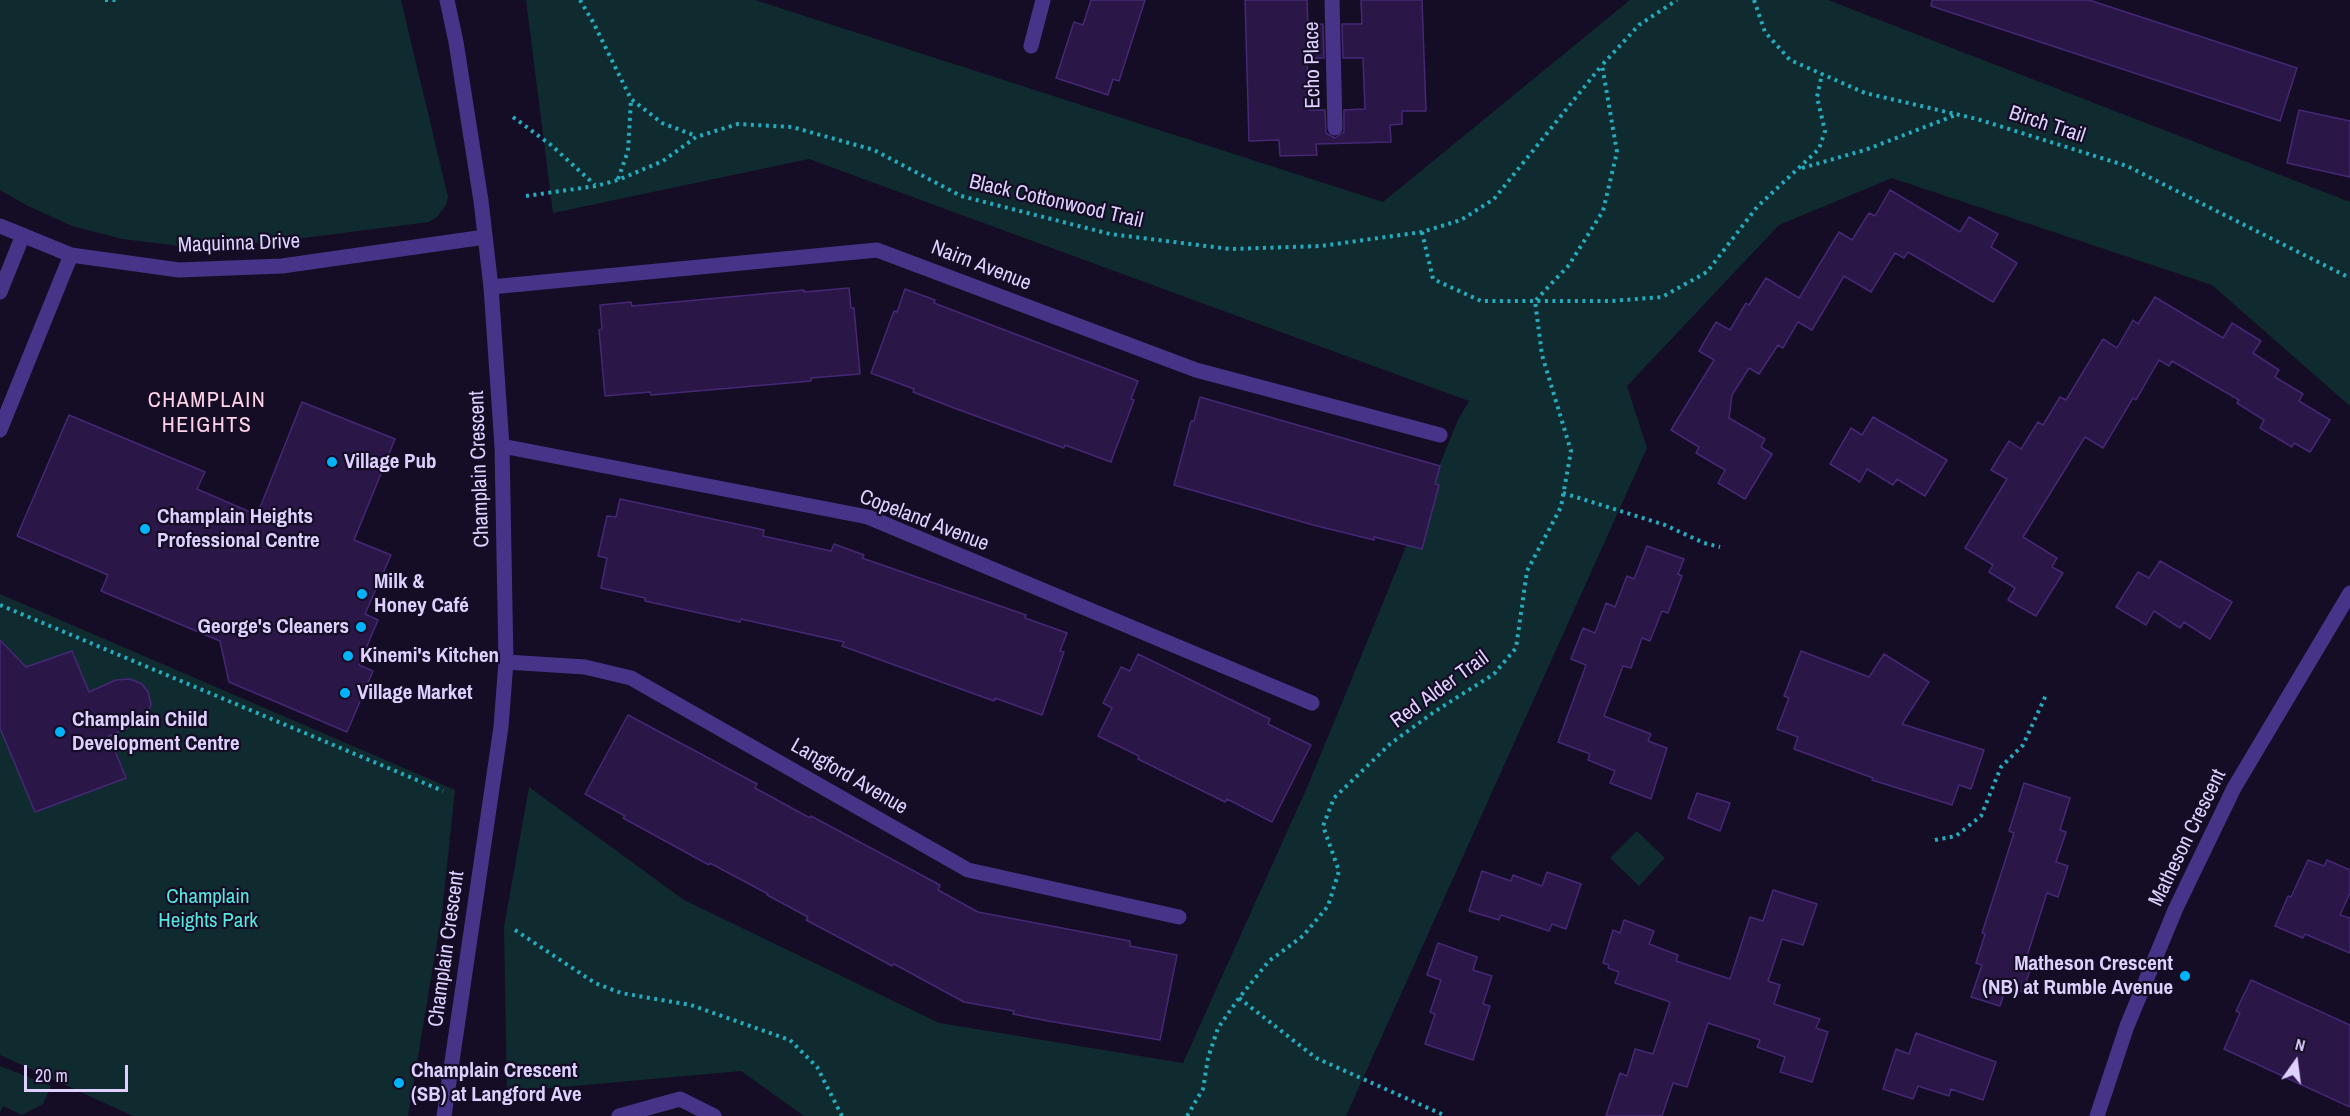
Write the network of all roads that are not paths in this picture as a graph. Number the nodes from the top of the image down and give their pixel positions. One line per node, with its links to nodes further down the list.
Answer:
1 (447, 0): 8 (street, Champlain Crescent)
2 (1043, 0): 4 (street)
3 (1332, 0): 5 (street, Echo Place)
4 (1031, 46)
5 (1335, 128)
6 (0, 226): 7 (street, Maquinna Drive)
7 (23, 236): 9 (street, Maquinna Drive); 11 (street)
8 (485, 237): 9 (street, Maquinna Drive); 10 (street, Champlain Crescent)
9 (71, 255): 12 (street)
10 (491, 287): 13 (street, Nairn Avenue); 14 (street, Champlain Crescent)
11 (0, 292)
12 (0, 430)
13 (1440, 435)
14 (502, 446): 16 (street, Champlain Crescent); 17 (street, Copeland Avenue)
15 (2350, 594): 22 (street, Matheson Crescent)
16 (506, 662): 18 (street, Langford Avenue); 19 (street, Champlain Crescent)
17 (1312, 703)
18 (1179, 917)
19 (444, 1116)
20 (619, 1116): 21 (street)
21 (714, 1116)
22 (2097, 1116)

